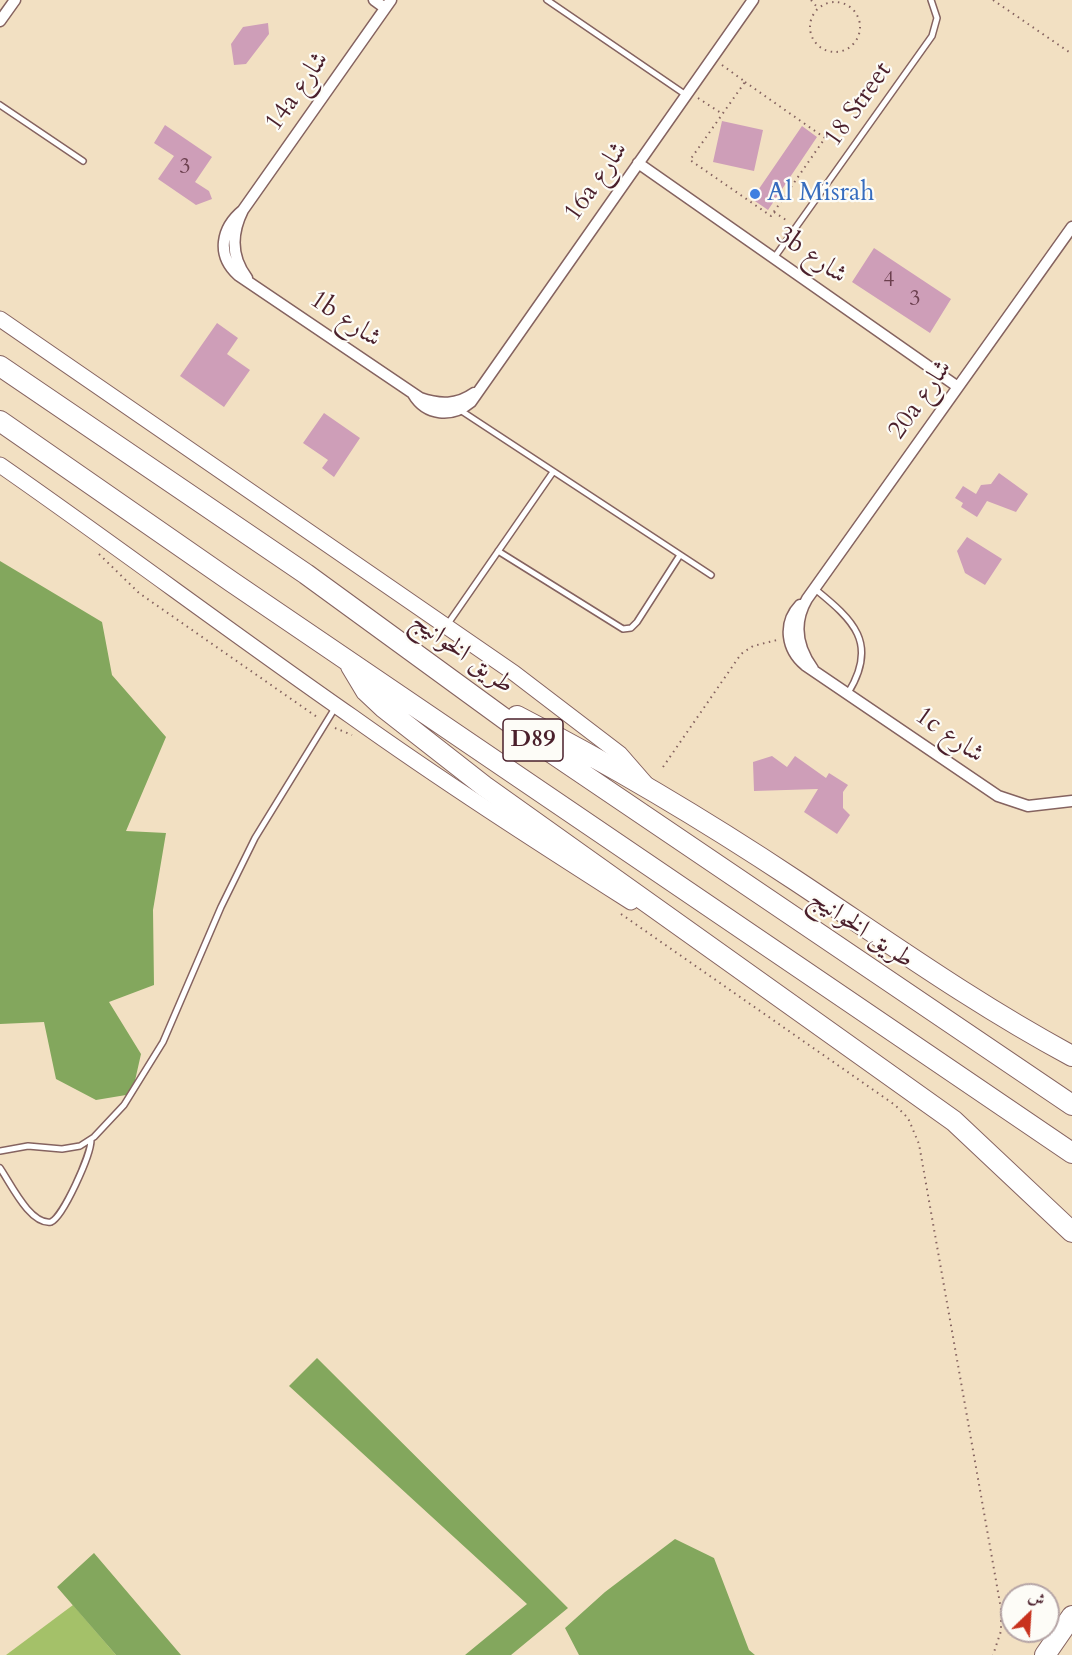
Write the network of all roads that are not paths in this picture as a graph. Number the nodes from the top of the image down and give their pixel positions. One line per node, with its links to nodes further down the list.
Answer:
1 (15, 0): 7 (street)
2 (374, 0): 6 (street)
3 (547, 0): 8 (lane)
4 (753, 0): 8 (street, 16a شارع)
5 (931, 0): 14 (lane, 18 Street)
6 (388, 4): 13 (street, 14a شارع)
7 (0, 21)
8 (687, 93): 11 (street, 16a شارع)
9 (0, 105): 10 (lane)
10 (83, 161)
11 (638, 163): 14 (street, 3b شارع); 18 (street, 16a شارع)
12 (1072, 227): 17 (street, 20a شارع)
13 (230, 253): 19 (street, 1b شارع)
14 (774, 258): 17 (street, 3b شارع)
15 (0, 319): 28 (street)
16 (0, 366): 31 (highway, طريق الخوانيج / D89)
17 (958, 387): 27 (street, 20a شارع)
18 (479, 390): 19 (street, 16a شارع); 20 (street, 16a شارع)
19 (446, 408): 20 (street)
20 (460, 410): 23 (lane)
21 (0, 421): 30 (highway, D89)
22 (0, 465): 33 (street)
23 (553, 472): 24 (lane); 25 (lane)
24 (498, 551): 25 (lane); 28 (lane)
25 (680, 555): 26 (lane)
26 (711, 575)
27 (815, 589): 29 (street, 20a شارع); 32 (lane)
28 (447, 625): 34 (street)
29 (794, 636): 32 (street, 1c شارع)
30 (348, 661): 36 (highway); 41 (highway, D89)
31 (466, 691): 34 (highway); 38 (highway, طريق الخوانيج / D89)
32 (848, 693): 35 (street, 1c شارع)
33 (337, 706): 36 (street); 39 (lane)
34 (650, 790): 37 (highway)
35 (1072, 801)
36 (663, 915): 43 (highway)
37 (1072, 1056)
38 (1072, 1105)
39 (90, 1140): 40 (lane); 42 (lane)
40 (0, 1151)
41 (1072, 1153)
42 (0, 1168)
43 (1072, 1232)
44 (1072, 1616): 45 (highway)
45 (1045, 1655)

